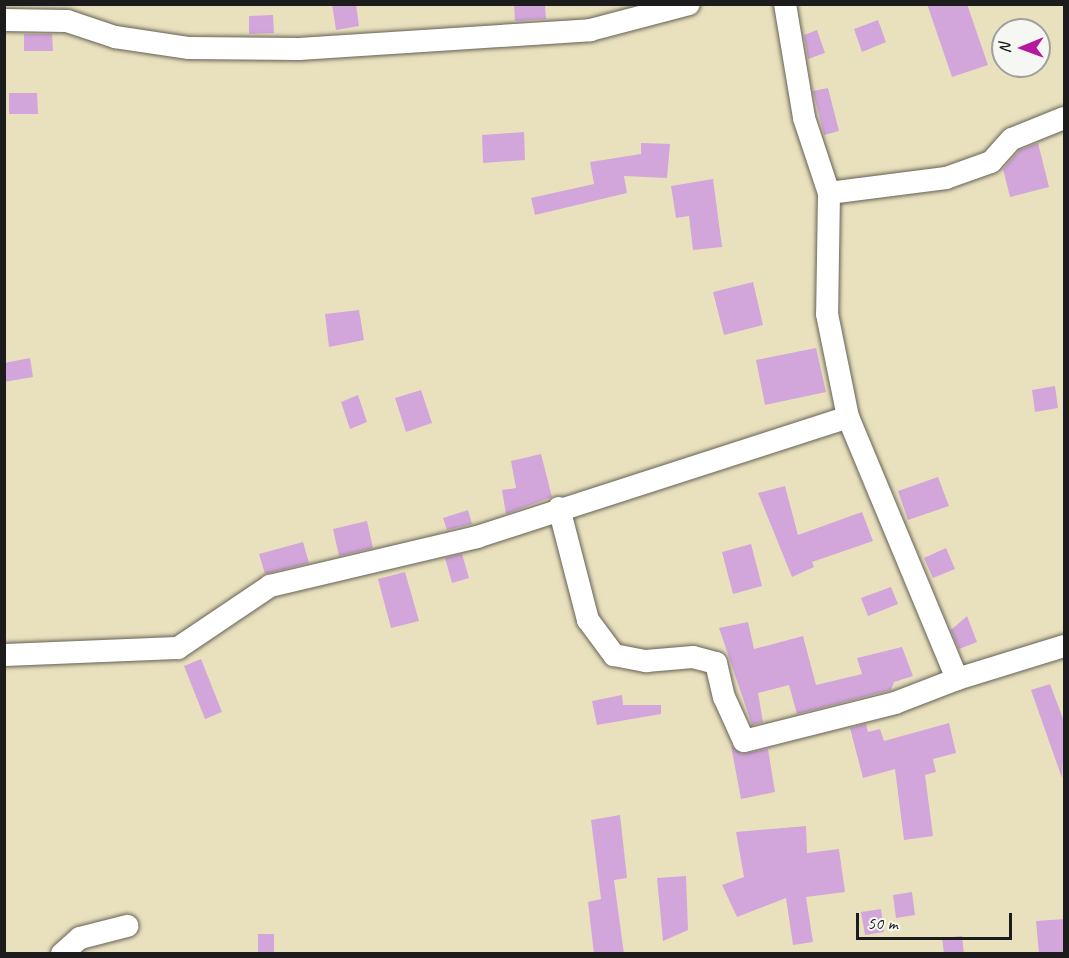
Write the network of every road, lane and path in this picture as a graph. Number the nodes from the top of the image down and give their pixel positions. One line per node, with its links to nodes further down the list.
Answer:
1 (689, 4): 3 (street)
2 (785, 4): 5 (street)
3 (4, 20)
4 (1065, 118): 5 (street)
5 (829, 193): 6 (street)
6 (848, 417): 7 (street); 10 (street)
7 (559, 508): 9 (street); 10 (street)
8 (1065, 646): 10 (street)
9 (4, 655)
10 (957, 679)
11 (127, 926): 12 (street)
12 (62, 954)

